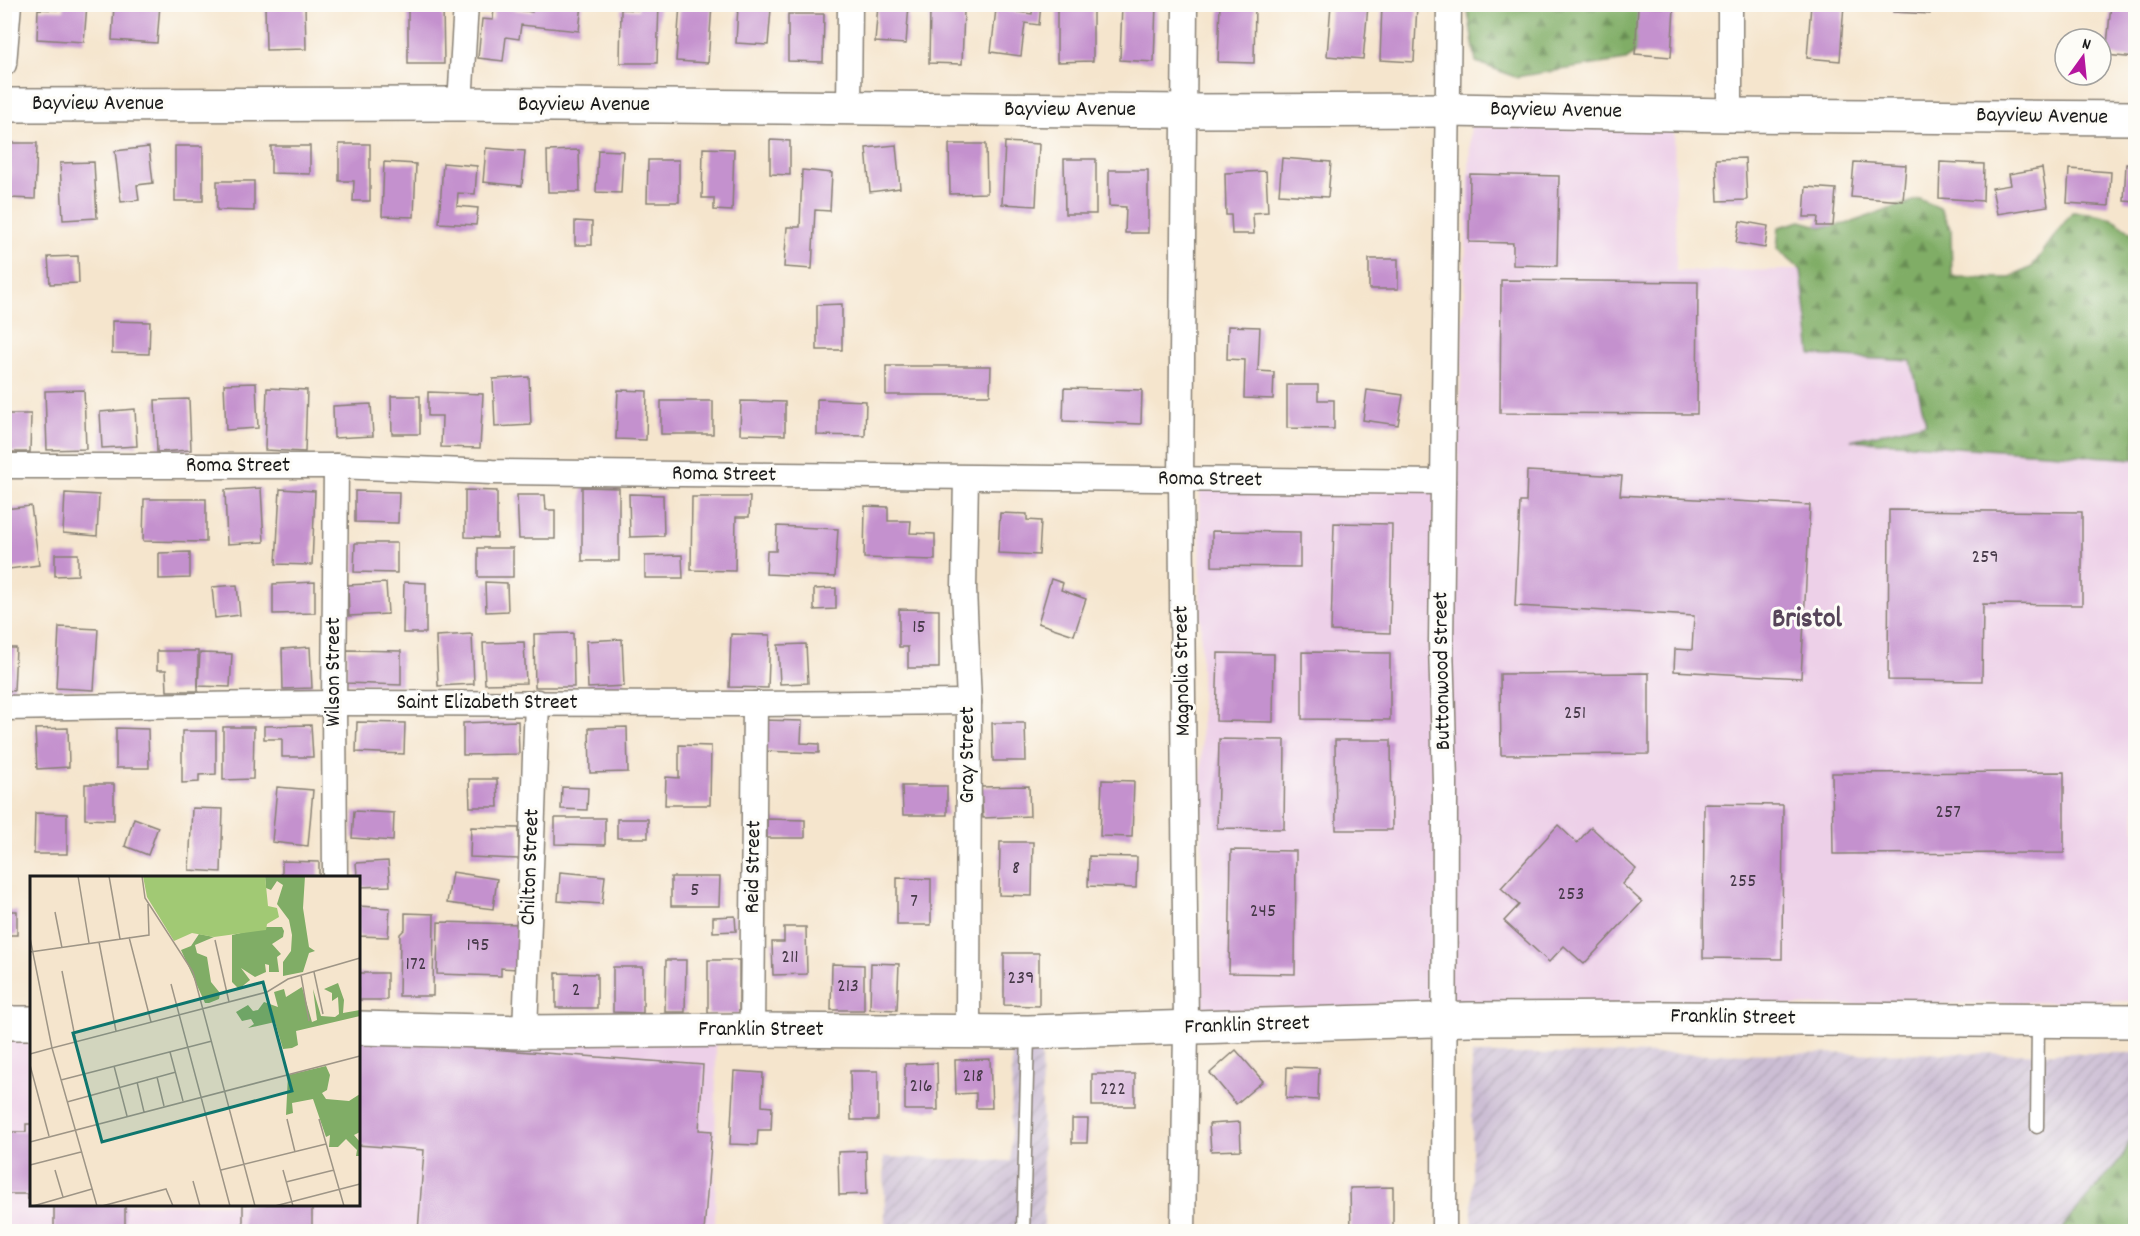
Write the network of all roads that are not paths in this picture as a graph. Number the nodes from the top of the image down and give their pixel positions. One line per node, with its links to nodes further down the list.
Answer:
1 (9, 4): 7 (street)
2 (466, 4): 8 (street)
3 (850, 4): 10 (street)
4 (1185, 4): 12 (street, Magnolia Street)
5 (1449, 4): 11 (street, Buttonwood Street)
6 (1730, 4): 13 (street)
7 (4, 64)
8 (460, 104): 9 (main road, Bayview Avenue); 10 (main road, Bayview Avenue)
9 (4, 105)
10 (849, 108): 12 (main road, Bayview Avenue)
11 (1448, 110): 12 (main road, Bayview Avenue); 13 (main road, Bayview Avenue); 19 (street, Buttonwood Street)
12 (1185, 111): 18 (street, Magnolia Street)
13 (1730, 115): 14 (main road, Bayview Avenue)
14 (2136, 118)
15 (4, 466): 16 (street, Roma Street)
16 (336, 466): 17 (street, Roma Street); 22 (street, Wilson Street)
17 (966, 478): 18 (street, Roma Street); 21 (street, Gray Street)
18 (1181, 479): 19 (street, Roma Street); 32 (street, Magnolia Street)
19 (1443, 482): 27 (street, Buttonwood Street)
20 (537, 702): 22 (street, Saint Elizabeth Street); 23 (street, Saint Elizabeth Street); 35 (street, Chilton Street)
21 (969, 702): 23 (street, Saint Elizabeth Street); 34 (street, Gray Street)
22 (334, 703): 24 (street, Saint Elizabeth Street); 25 (street, Wilson Street)
23 (755, 704): 33 (street, Reid Street)
24 (4, 708)
25 (335, 876)
26 (2038, 1019): 27 (main road, Franklin Street); 28 (main road, Franklin Street); 37 (lane)
27 (1445, 1021): 32 (main road, Franklin Street); 40 (street, Buttonwood Street)
28 (2136, 1022)
29 (4, 1023): 30 (main road)
30 (30, 1023)
31 (360, 1028): 35 (main road, Franklin Street)
32 (1186, 1028): 36 (main road, Franklin Street); 39 (street, Magnolia Street)
33 (752, 1030): 34 (main road, Franklin Street); 35 (main road, Franklin Street)
34 (968, 1031): 36 (main road, Franklin Street)
35 (525, 1032)
36 (1028, 1032): 38 (lane)
37 (2037, 1127)
38 (1023, 1232)
39 (1183, 1232)
40 (1444, 1232)

